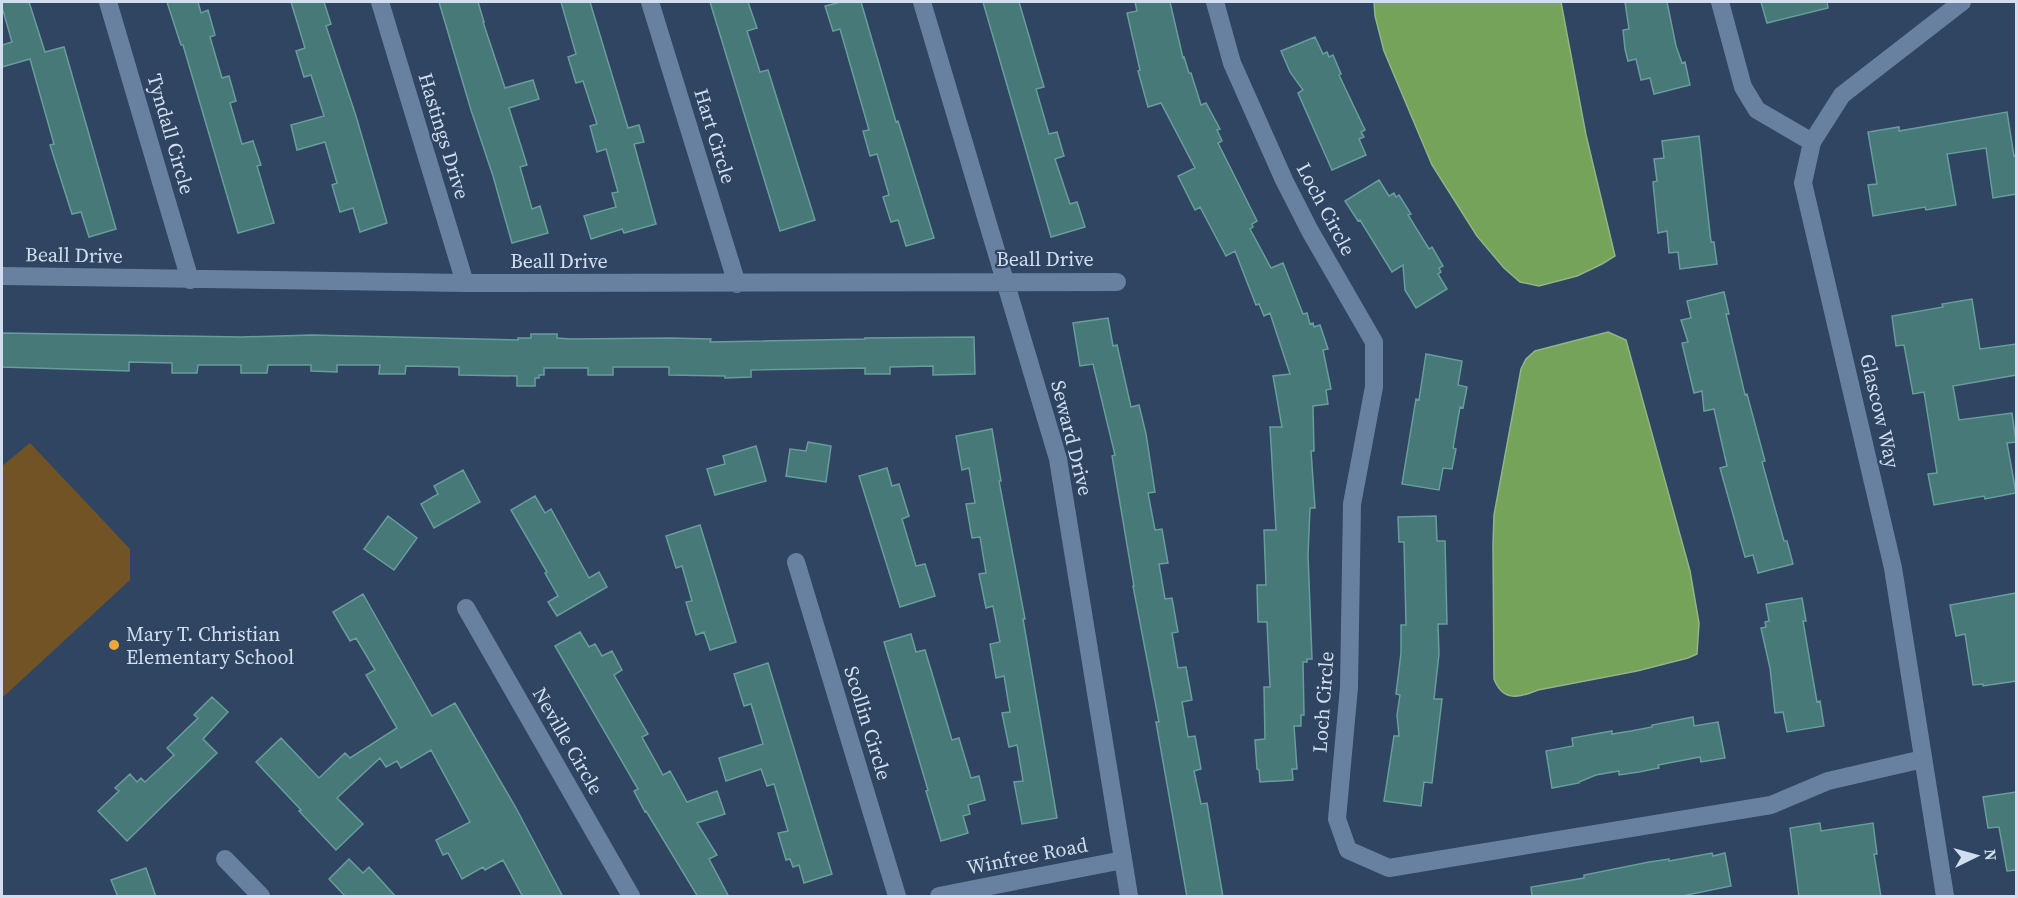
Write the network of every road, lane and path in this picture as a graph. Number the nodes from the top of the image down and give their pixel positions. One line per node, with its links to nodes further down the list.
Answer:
1 (108, 2): 10 (street, Tyndall Circle)
2 (380, 2): 13 (street, Hastings Drive)
3 (650, 2): 14 (street, Hart Circle)
4 (922, 2): 11 (street, Seward Drive)
5 (1215, 2): 17 (street, Loch Circle)
6 (1720, 2): 8 (street)
7 (1962, 2): 8 (street, Glascow Way)
8 (1812, 142): 17 (street, Glascow Way)
9 (2, 276): 10 (street, Beall Drive)
10 (190, 280): 13 (street, Beall Drive)
11 (1006, 281): 12 (street, Beall Drive); 14 (street, Beall Drive); 19 (street, Seward Drive)
12 (1117, 282)
13 (465, 283): 14 (street, Beall Drive)
14 (737, 284)
15 (796, 562): 22 (street, Scollin Circle)
16 (466, 608): 21 (street, Neville Circle)
17 (1923, 759): 25 (street, Glascow Way)
18 (225, 859): 20 (street)
19 (1123, 860): 23 (street, Winfree Road); 24 (street, Seward Drive)
20 (261, 897)
21 (631, 897)
22 (897, 897)
23 (939, 897)
24 (1129, 897)
25 (1945, 897)

